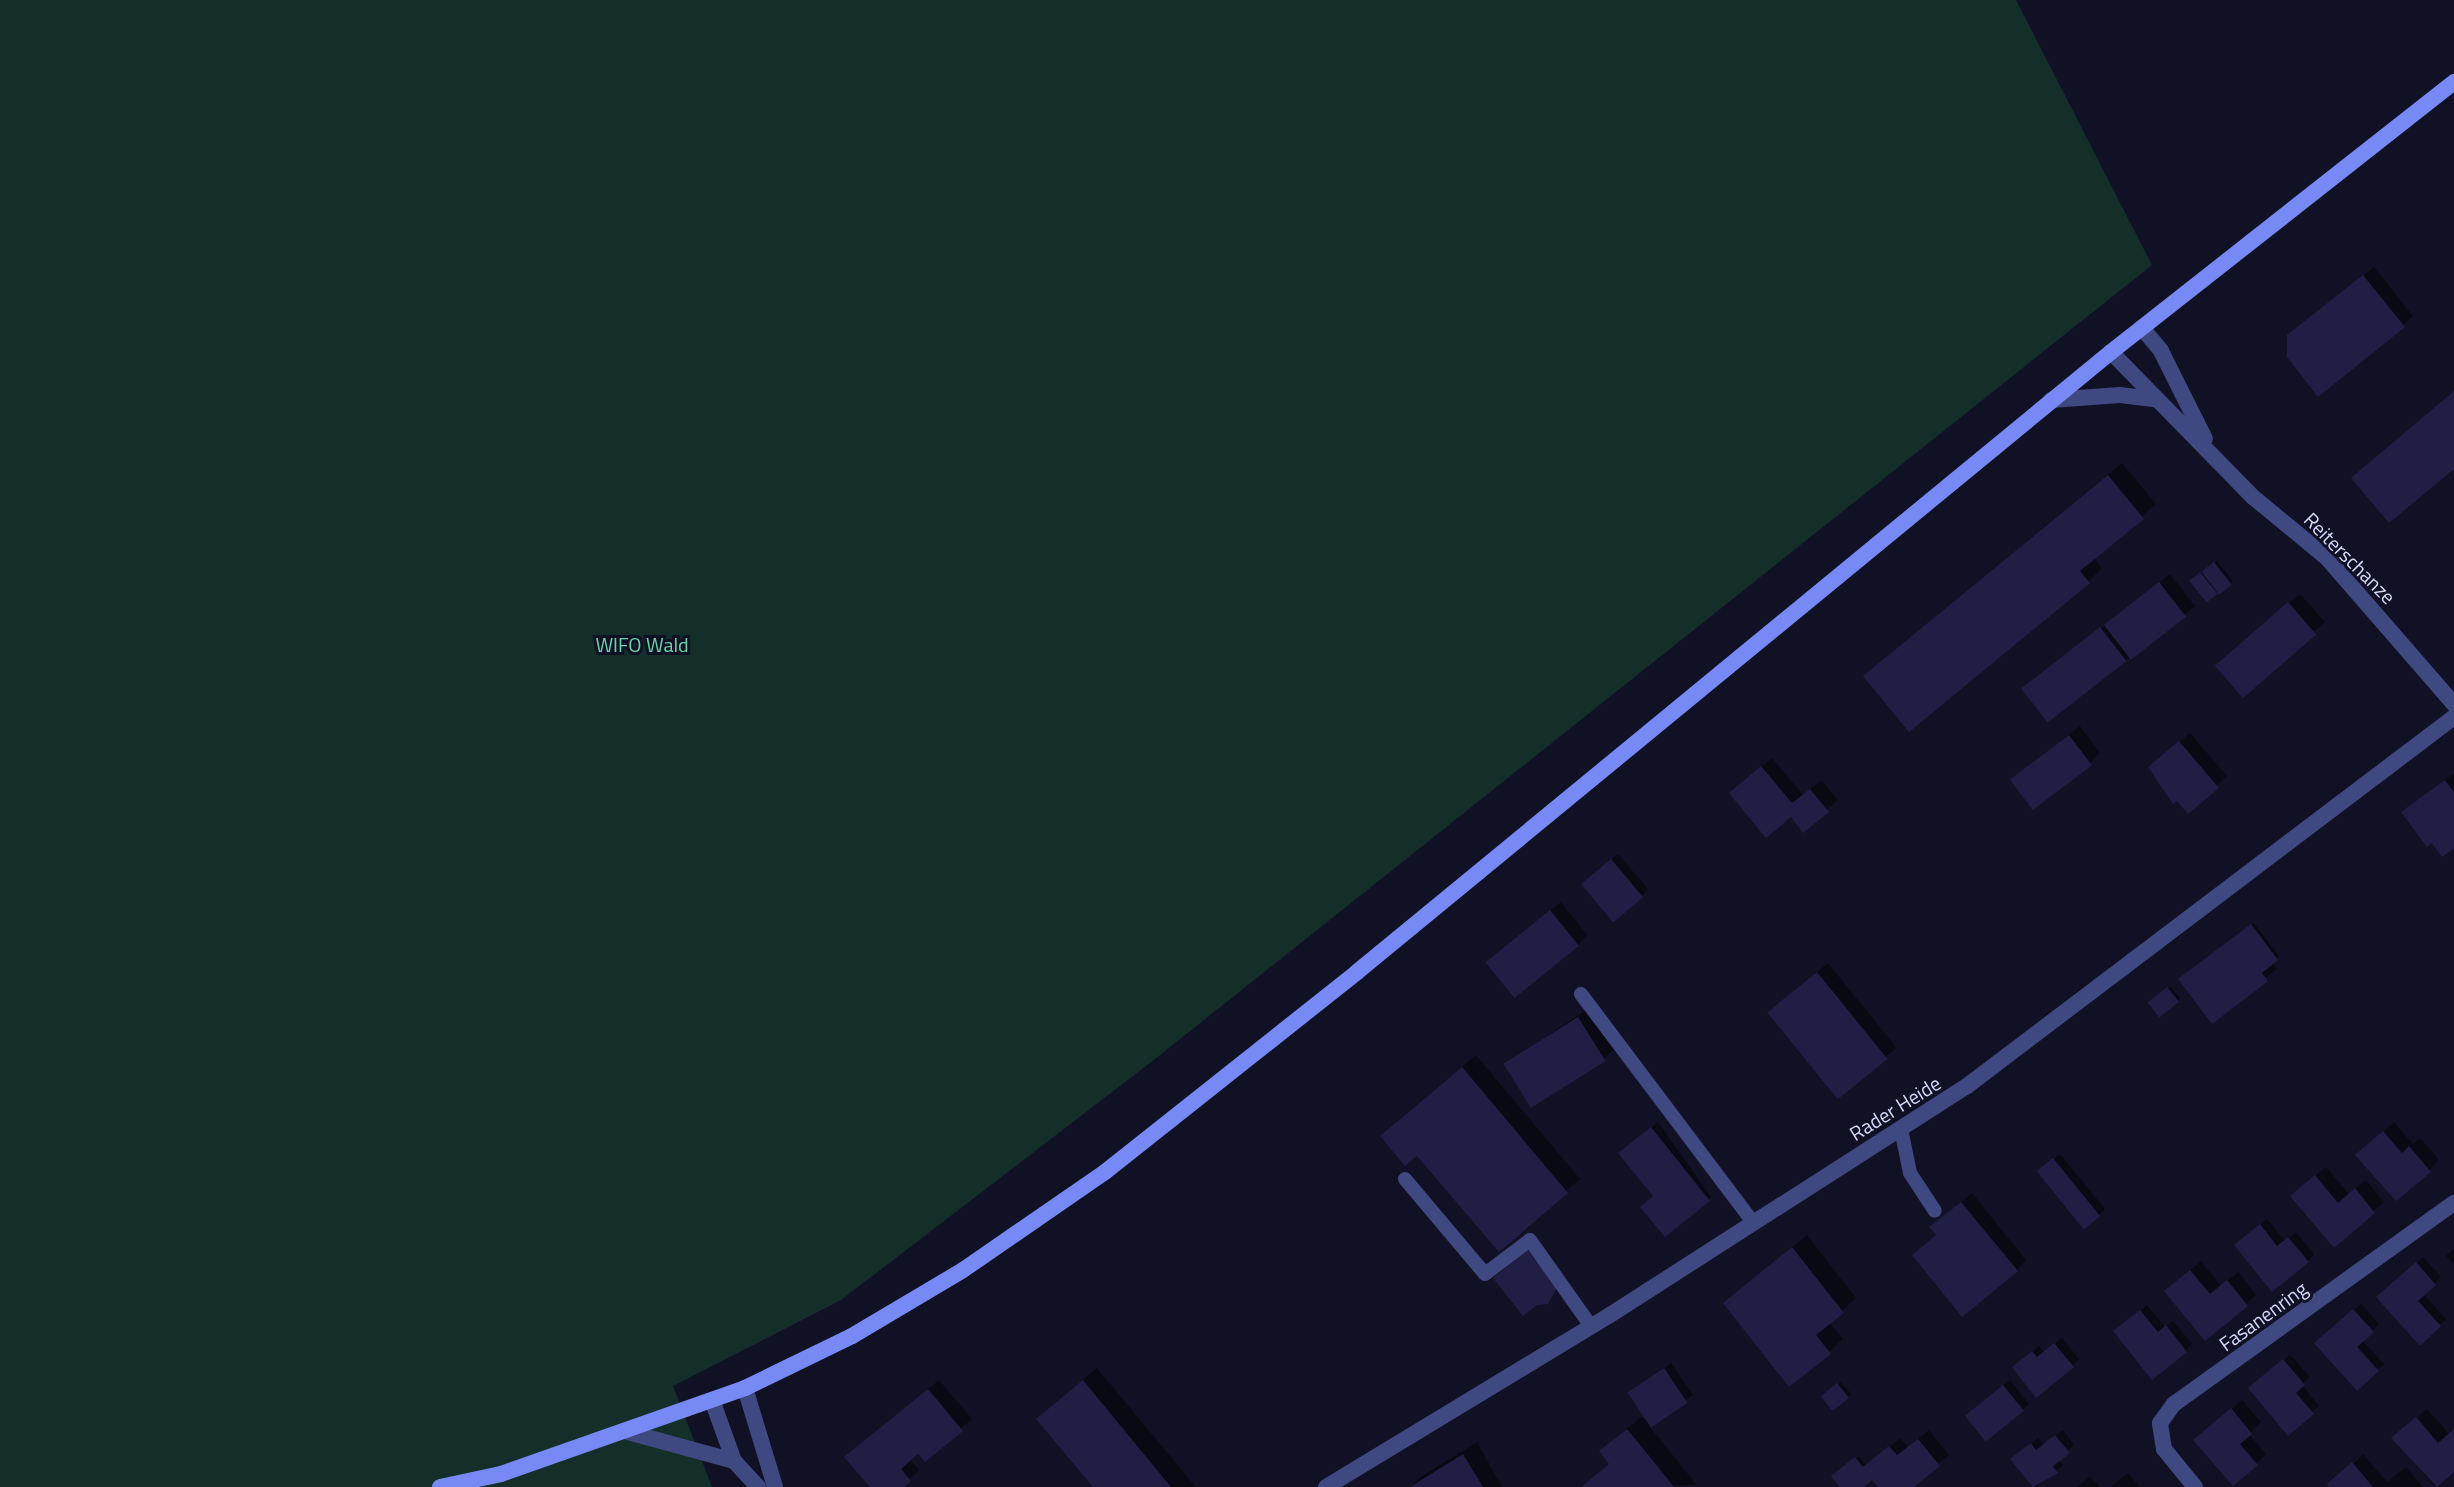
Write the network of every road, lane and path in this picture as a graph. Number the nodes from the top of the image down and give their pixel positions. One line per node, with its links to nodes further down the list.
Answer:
1 (2454, 82): 2 (main road)
2 (2142, 328): 3 (main road); 6 (street, Reiterschanze)
3 (2111, 352): 4 (street, Reiterschanze); 5 (main road)
4 (2154, 399): 5 (street); 6 (street, Reiterschanze)
5 (2051, 400): 16 (main road)
6 (2210, 447): 7 (street, Reiterschanze)
7 (2454, 704)
8 (2454, 717): 10 (street, Rader Heide)
9 (1581, 994): 14 (lane)
10 (1901, 1129): 13 (lane); 14 (street, Rader Heide)
11 (1405, 1179): 15 (lane)
12 (2454, 1203): 24 (street, Fasanenring)
13 (1935, 1211)
14 (1753, 1222): 15 (street, Rader Heide)
15 (1591, 1326): 23 (street, Rader Heide)
16 (745, 1388): 17 (main road); 22 (street)
17 (712, 1400): 18 (main road); 19 (street)
18 (628, 1432): 19 (street); 20 (main road)
19 (734, 1461): 21 (street)
20 (440, 1487)
21 (758, 1487)
22 (775, 1487)
23 (1326, 1487)
24 (2195, 1487)

